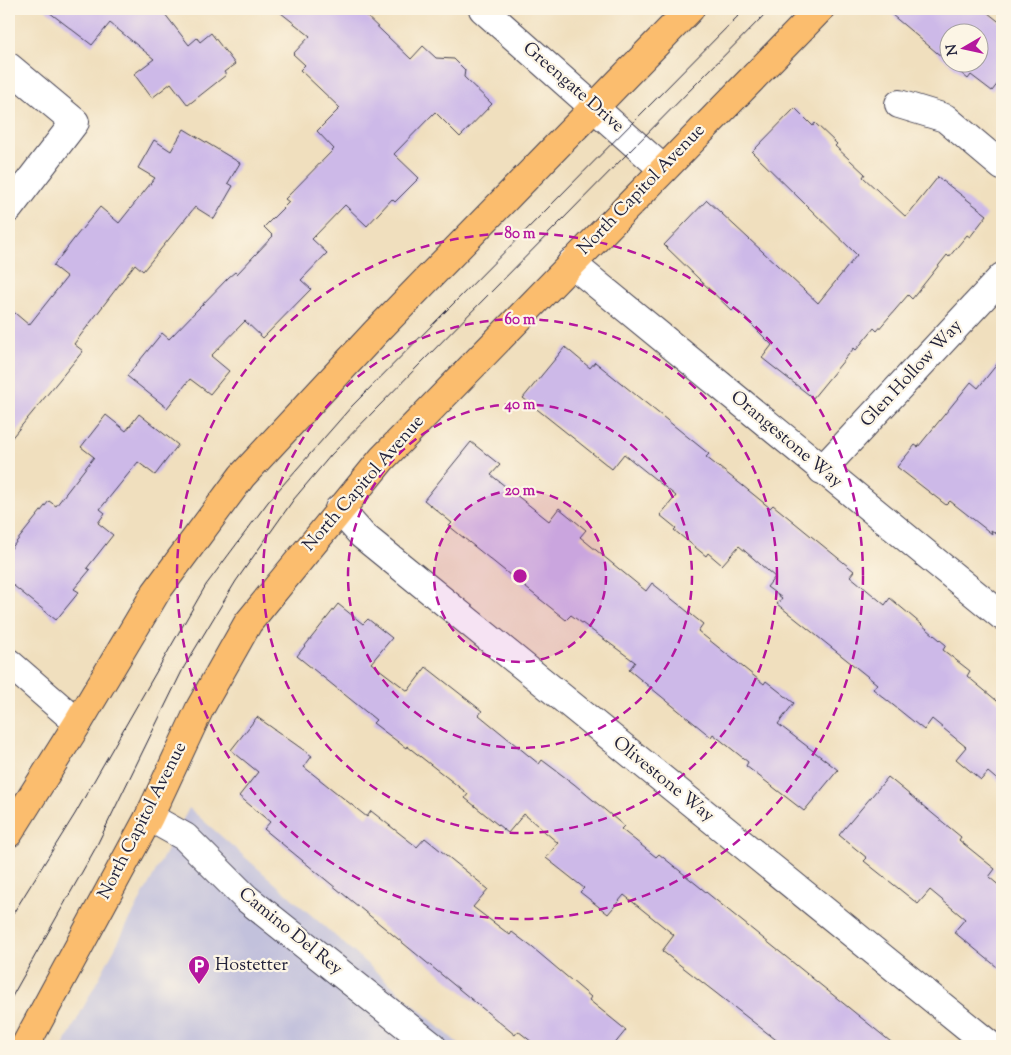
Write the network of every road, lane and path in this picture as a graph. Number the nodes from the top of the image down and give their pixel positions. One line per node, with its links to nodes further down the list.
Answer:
1 (483, 9): 6 (street, Greengate Drive)
2 (690, 9): 6 (main road)
3 (820, 9): 8 (main road, North Capitol Avenue)
4 (9, 67): 9 (street)
5 (899, 104): 7 (street)
6 (594, 106): 8 (street, Greengate Drive); 16 (main road)
7 (1002, 166)
8 (662, 168): 10 (main road, North Capitol Avenue)
9 (9, 208)
10 (571, 263): 12 (street, Orangestone Way); 13 (main road, North Capitol Avenue)
11 (1002, 277): 12 (street, Glen Hollow Way)
12 (822, 470): 14 (street, Orangestone Way)
13 (339, 509): 17 (main road, North Capitol Avenue); 21 (street, Olivestone Way)
14 (1002, 616)
15 (9, 662): 16 (street)
16 (78, 723): 18 (main road)
17 (148, 817): 19 (main road, North Capitol Avenue); 20 (street, Camino Del Rey)
18 (9, 833)
19 (25, 1046)
20 (432, 1046)
21 (991, 1046)

